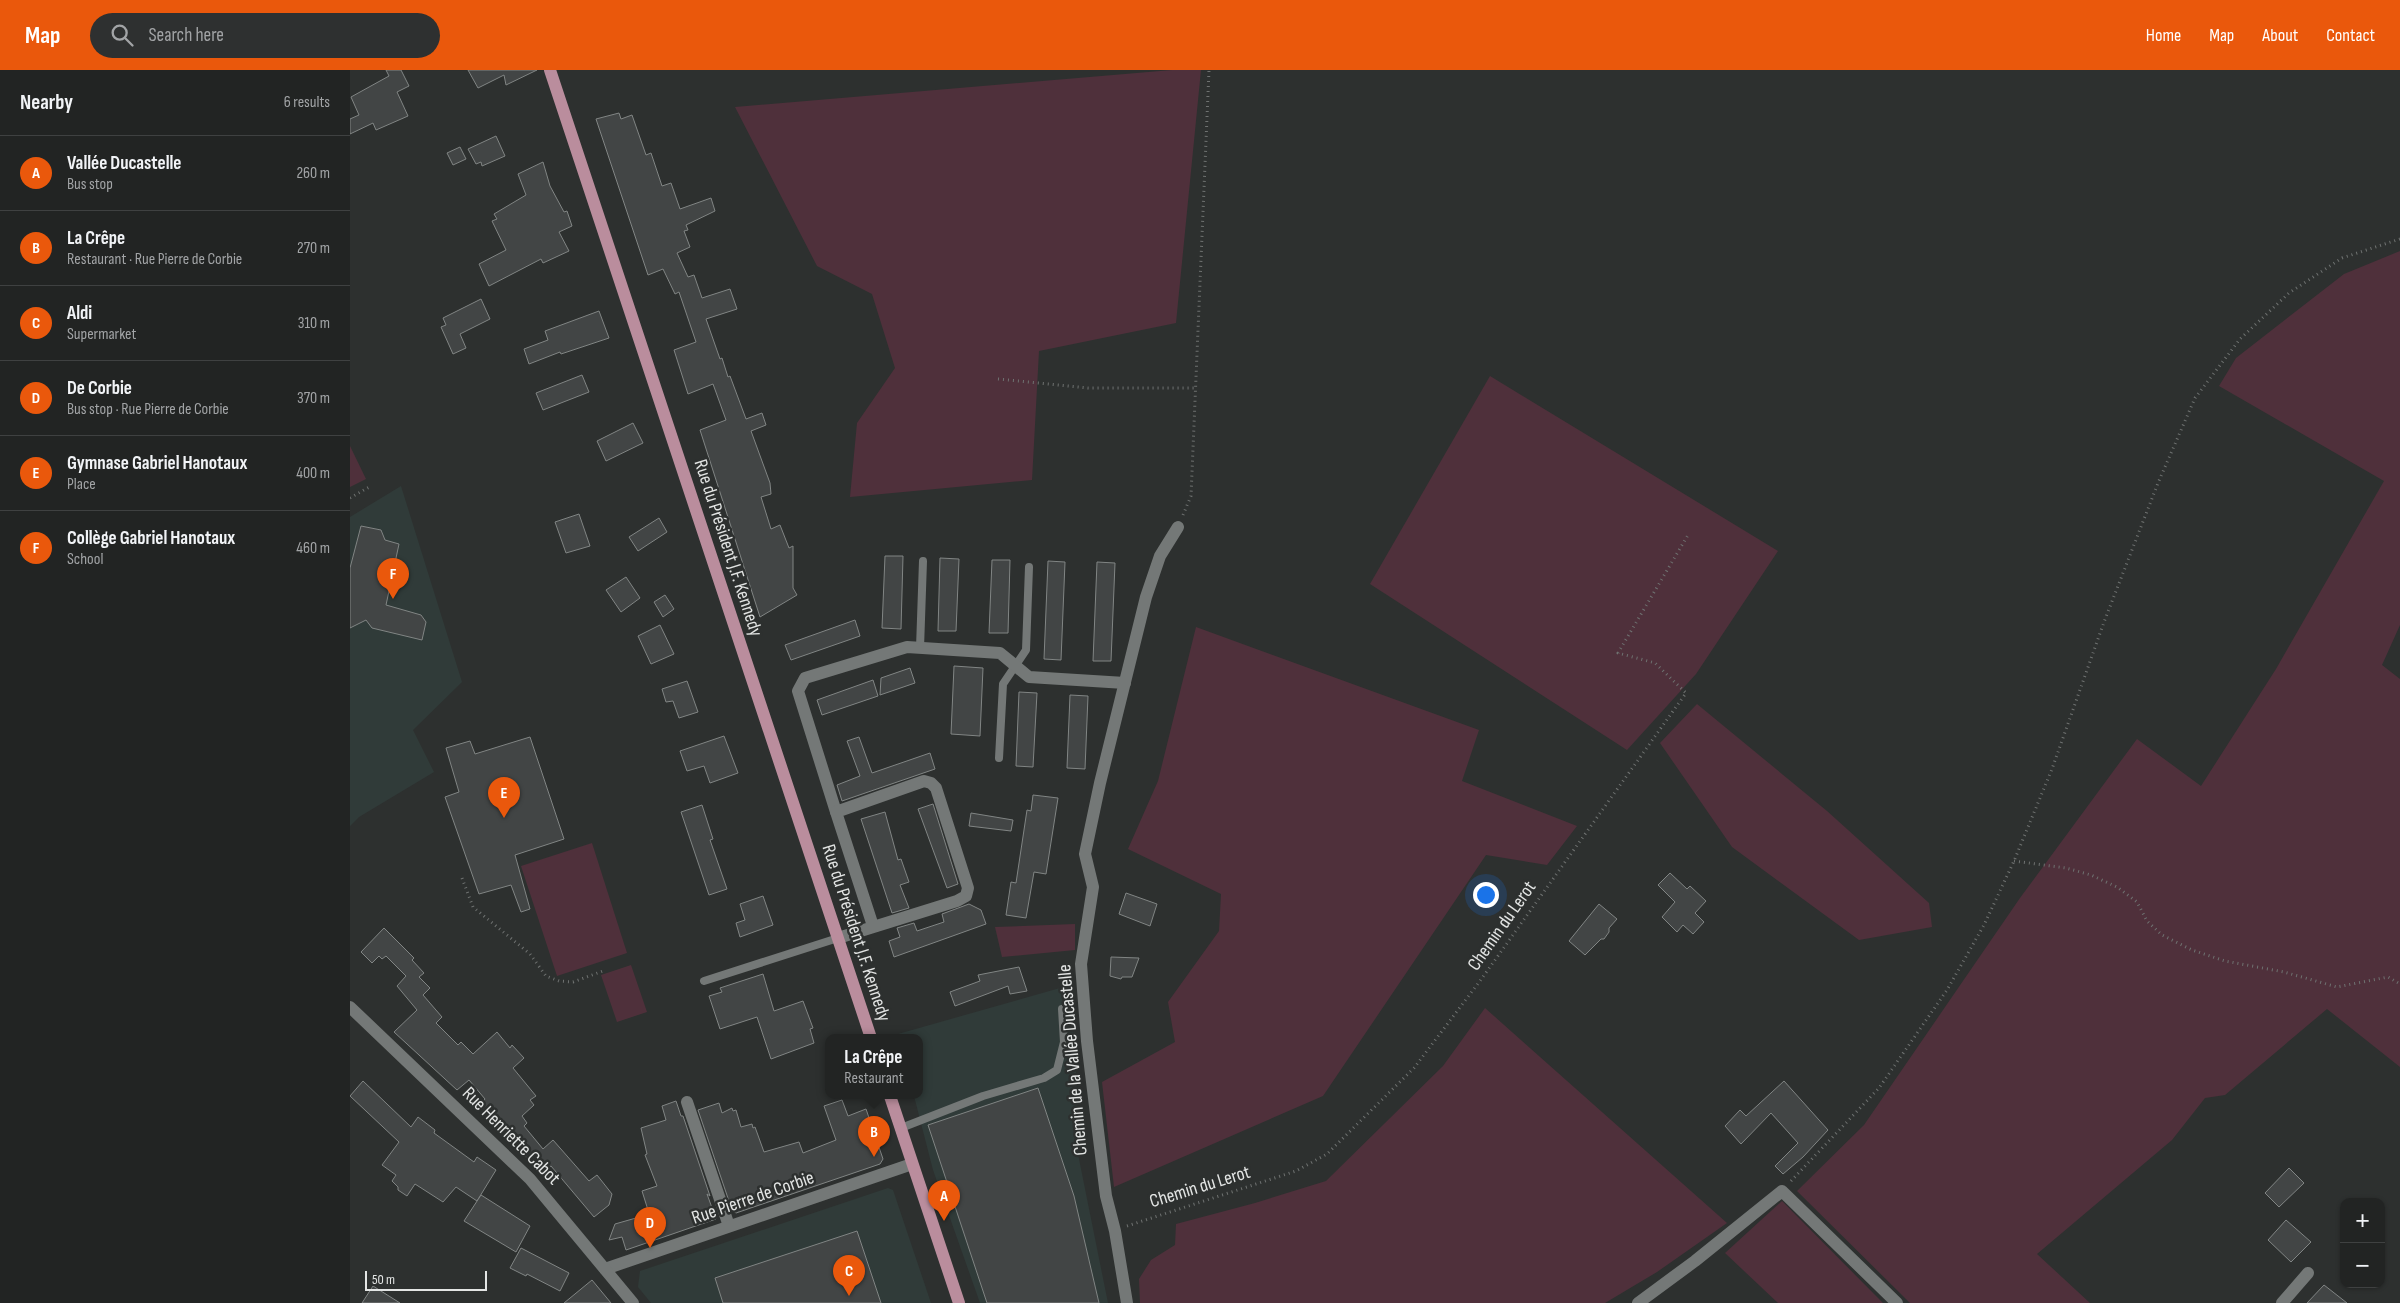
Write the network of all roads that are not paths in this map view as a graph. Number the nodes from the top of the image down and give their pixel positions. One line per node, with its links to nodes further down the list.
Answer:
1 (550, 70): 11 (main road, Rue du Président J.F. Kennedy)
2 (1178, 528): 7 (street, Chemin de la Vallée Ducastelle)
3 (923, 561): 5 (lane)
4 (1030, 567): 6 (lane)
5 (920, 648): 6 (street); 9 (street)
6 (1015, 665): 7 (street); 8 (lane)
7 (1125, 683): 25 (street, Chemin de la Vallée Ducastelle)
8 (999, 758)
9 (836, 812): 10 (street); 10 (street)
10 (873, 926): 11 (street)
11 (838, 938): 12 (lane); 15 (main road, Rue du Président J.F. Kennedy)
12 (704, 982)
13 (350, 1007): 21 (street, Rue Henriette Cabot)
14 (1062, 1009): 18 (lane)
15 (870, 1034)
16 (891, 1099): 18 (main road)
17 (686, 1102): 20 (street)
18 (901, 1128): 19 (main road)
19 (912, 1164): 20 (street, Rue Pierre de Corbie); 24 (main road)
20 (729, 1226): 21 (street, Rue Pierre de Corbie)
21 (605, 1269): 23 (street, Rue Henriette Cabot)
22 (2308, 1273): 28 (street)
23 (632, 1303)
24 (959, 1303)
25 (1127, 1303)
26 (1638, 1303): 27 (street)
27 (1897, 1303)
28 (2282, 1303)

